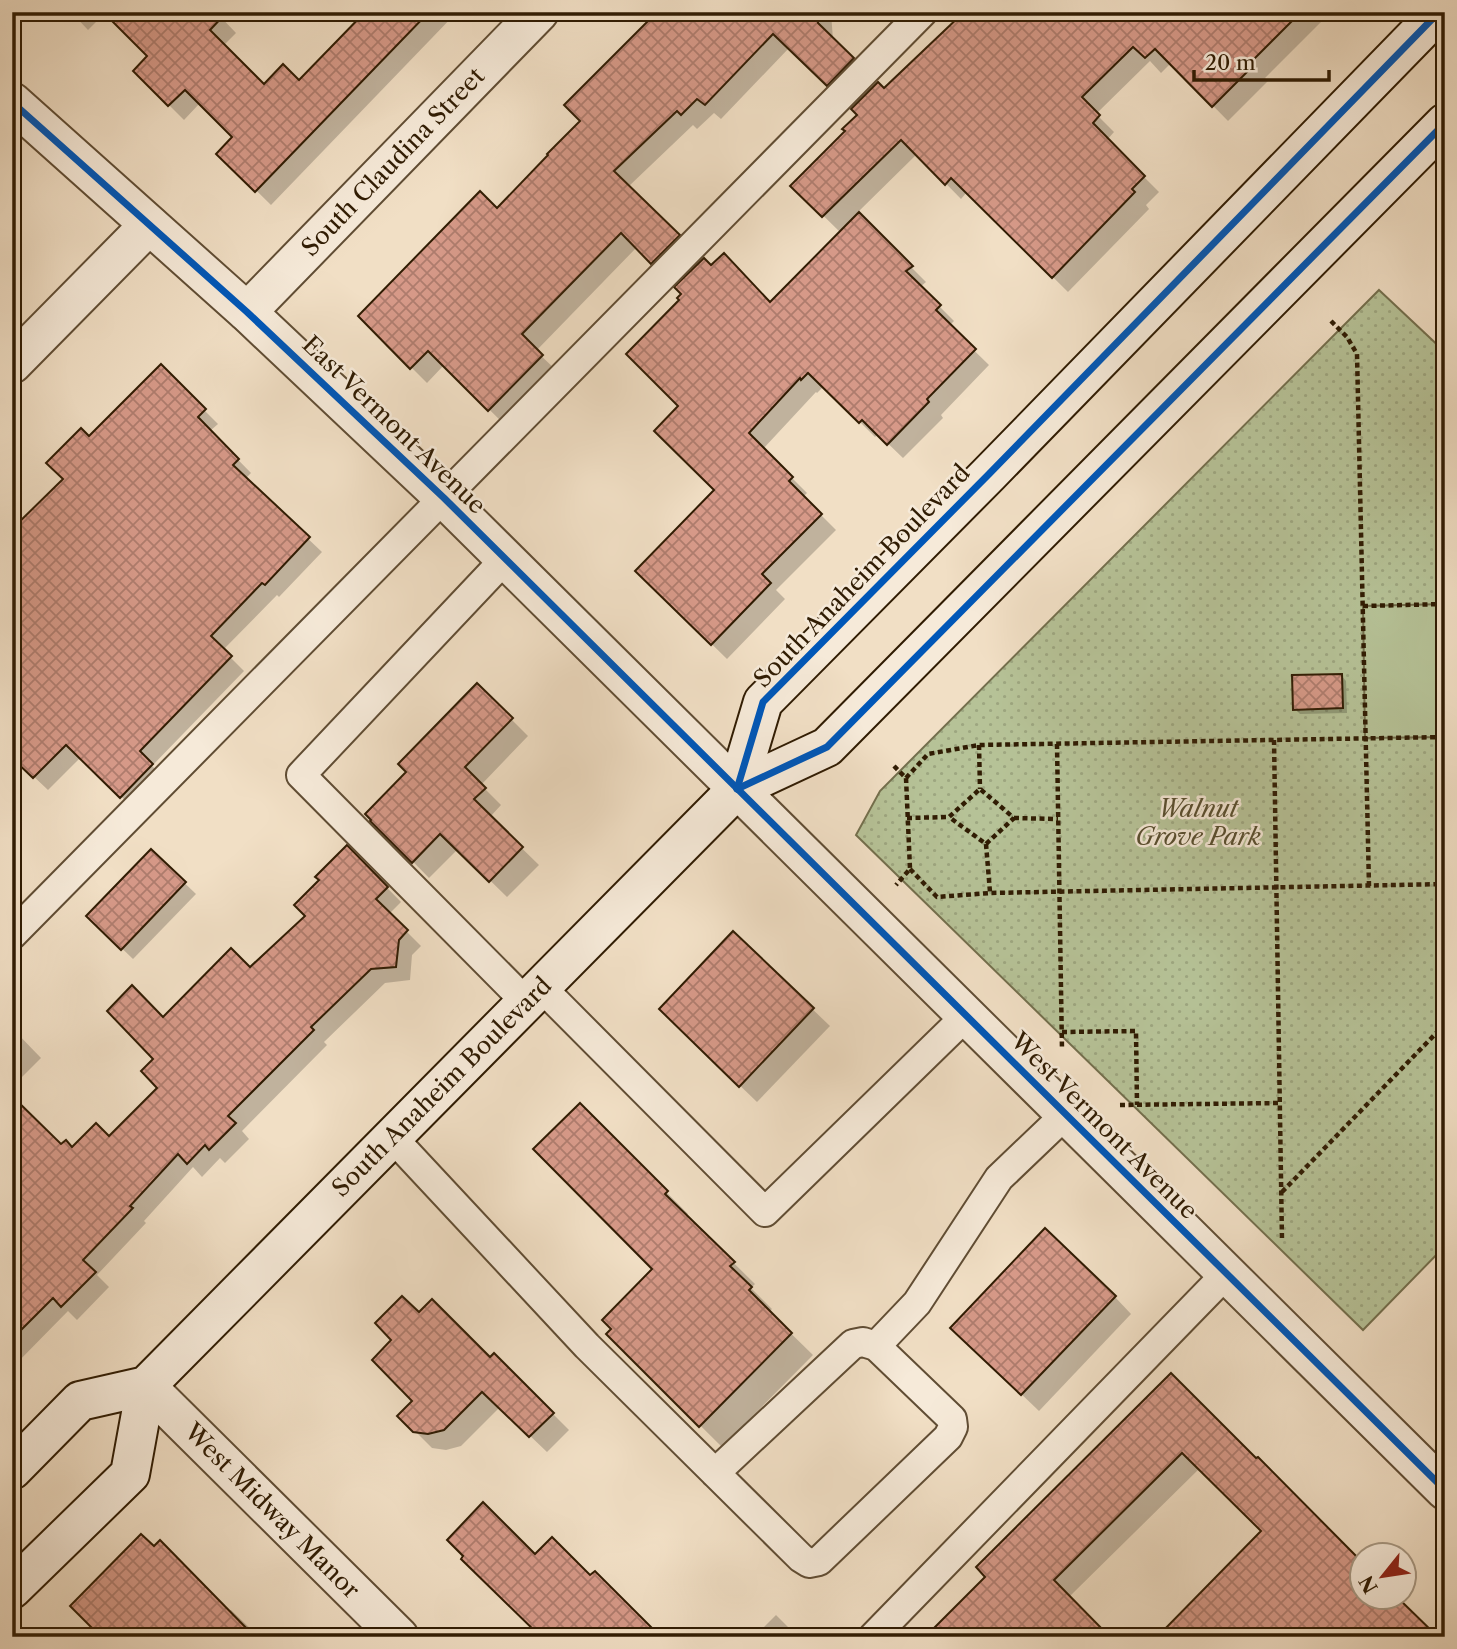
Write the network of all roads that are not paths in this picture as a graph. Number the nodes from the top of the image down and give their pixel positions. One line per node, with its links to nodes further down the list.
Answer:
1 (539, 12): 7 (main road, South Claudina Street)
2 (923, 12): 9 (lane)
3 (1439, 12): 11 (main road, South Anaheim Boulevard)
4 (12, 102): 6 (main road, East Vermont Avenue)
5 (1445, 123): 11 (main road, South Anaheim Boulevard)
6 (149, 225): 7 (main road, East Vermont Avenue); 8 (main road)
7 (247, 312): 9 (main road, East Vermont Avenue)
8 (12, 364)
9 (444, 498): 10 (main road, East Vermont Avenue); 12 (lane)
10 (505, 559): 11 (main road, East Vermont Avenue); 13 (lane)
11 (737, 789): 13 (main road, South Anaheim Boulevard); 14 (main road, West Vermont Avenue)
12 (12, 935)
13 (533, 994): 14 (lane); 16 (main road, South Anaheim Boulevard)
14 (966, 1016): 15 (main road, West Vermont Avenue)
15 (1066, 1114): 17 (main road, West Vermont Avenue); 18 (lane)
16 (392, 1137): 19 (main road, South Anaheim Boulevard); 21 (lane)
17 (1226, 1273): 22 (main road, West Vermont Avenue); 25 (lane)
18 (876, 1346): 21 (lane); 21 (lane)
19 (146, 1386): 20 (main road); 23 (main road); 24 (main road, West Midway Manor)
20 (12, 1470)
21 (715, 1473)
22 (1445, 1490)
23 (12, 1589)
24 (399, 1637)
25 (873, 1637)

